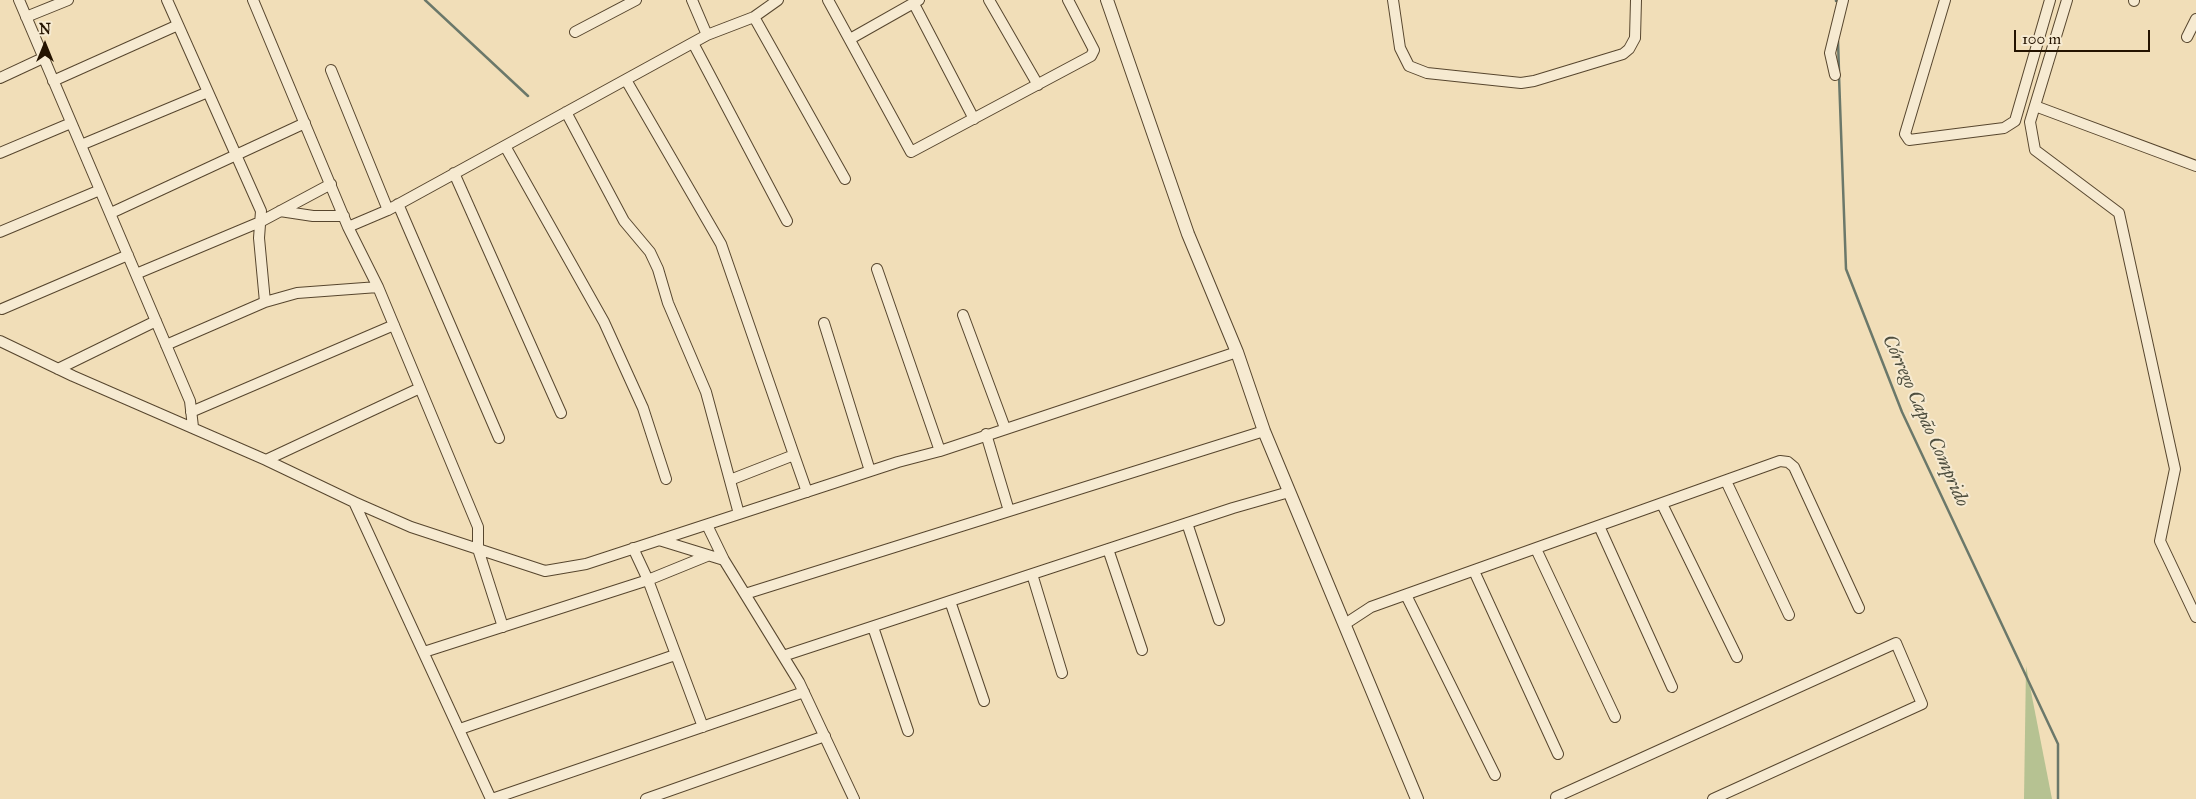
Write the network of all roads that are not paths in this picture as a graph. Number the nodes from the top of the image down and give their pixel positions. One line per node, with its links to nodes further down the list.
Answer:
1 (19, 0): 19 (street)
2 (68, 0): 19 (street)
3 (167, 0): 22 (street)
4 (253, 0): 40 (street)
5 (636, 0): 23 (street)
6 (692, 0): 24 (street)
7 (778, 0): 20 (street)
8 (828, 0): 26 (street)
9 (989, 0): 34 (street)
10 (1068, 0): 34 (street)
11 (1107, 0): 71 (street)
12 (1393, 0): 13 (street)
13 (1636, 0)
14 (1842, 0): 30 (street)
15 (1944, 0): 16 (street)
16 (2050, 0)
17 (2067, 0): 36 (street)
18 (916, 2): 26 (street); 38 (street)
19 (26, 17): 28 (street)
20 (754, 17): 24 (street); 47 (street)
21 (2196, 19): 25 (street)
22 (178, 25): 33 (street); 35 (street)
23 (575, 32)
24 (707, 36): 27 (street)
25 (2186, 37)
26 (850, 39): 38 (street)
27 (693, 44): 32 (street); 55 (street)
28 (44, 58): 31 (street); 33 (street)
29 (331, 70): 51 (street)
30 (1835, 75)
31 (0, 78)
32 (626, 80): 37 (street); 82 (street)
33 (53, 81): 39 (street)
34 (1038, 85): 38 (street)
35 (208, 92): 41 (street); 44 (street)
36 (2035, 106): 45 (street); 112 (street)
37 (566, 112): 42 (street); 86 (street)
38 (974, 119)
39 (71, 123): 41 (street); 43 (street)
40 (305, 123): 44 (street); 48 (street)
41 (81, 145): 49 (street)
42 (505, 146): 46 (street); 85 (street)
43 (0, 153)
44 (236, 155): 53 (street); 56 (street)
45 (2196, 166)
46 (454, 173): 50 (street); 75 (street)
47 (845, 180)
48 (331, 184): 52 (street); 54 (street)
49 (100, 190): 53 (street); 58 (street)
50 (398, 204): 51 (street); 80 (street)
51 (388, 210): 57 (street)
52 (280, 211): 54 (street); 56 (street)
53 (111, 213): 59 (street)
54 (344, 216): 57 (street)
55 (787, 221)
56 (260, 222): 61 (street); 63 (street)
57 (348, 227): 62 (street)
58 (0, 232)
59 (128, 255): 61 (street); 64 (street)
60 (877, 268): 81 (street)
61 (136, 274): 66 (street)
62 (378, 287): 63 (street); 68 (street)
63 (265, 302): 70 (street)
64 (2, 309)
65 (963, 315): 77 (street)
66 (156, 321): 70 (street); 72 (street)
67 (824, 323): 84 (street)
68 (394, 325): 73 (street); 74 (street)
69 (0, 341): 72 (street)
70 (166, 345): 74 (street)
71 (1237, 352): 77 (street); 78 (street)
72 (58, 369): 76 (street)
73 (420, 388): 83 (street); 99 (street)
74 (191, 412): 76 (street)
75 (561, 413)
76 (193, 427): 83 (street)
77 (1005, 428): 79 (street)
78 (1264, 431): 89 (street); 92 (street)
79 (986, 434): 81 (street); 92 (street)
80 (499, 438)
81 (940, 451): 84 (street)
82 (794, 456): 86 (street); 88 (street)
83 (266, 460): 90 (street)
84 (870, 471): 88 (street)
85 (666, 479)
86 (730, 480): 93 (street)
87 (1726, 481): 91 (street); 110 (street); 111 (street)
88 (807, 492): 93 (street)
89 (1289, 492): 94 (street); 114 (street)
90 (354, 502): 99 (street); 118 (street)
91 (1662, 504): 96 (street); 121 (street)
92 (1009, 511): 107 (street)
93 (739, 514): 95 (street)
94 (1187, 523): 100 (street); 113 (street)
95 (707, 525): 97 (street); 103 (street)
96 (1599, 526): 101 (street); 123 (street)
97 (659, 540): 98 (street); 102 (street)
98 (633, 548): 99 (street); 106 (street)
99 (478, 549): 115 (street)
100 (1108, 549): 105 (street); 117 (street)
101 (1536, 549): 104 (street); 126 (street)
102 (706, 556): 103 (street); 106 (street)
103 (724, 560): 107 (street)
104 (1474, 571): 108 (street); 131 (street)
105 (1032, 574): 109 (street); 122 (street)
106 (648, 580): 115 (street); 119 (street)
107 (745, 594): 120 (street)
108 (1406, 595): 114 (street); 132 (street)
109 (950, 601): 116 (street); 125 (street)
110 (1859, 608)
111 (1790, 615)
112 (2196, 617)
113 (1219, 620)
114 (1345, 624): 136 (street)
115 (502, 627): 118 (street)
116 (873, 627): 120 (street); 129 (street)
117 (1142, 650)
118 (424, 652): 128 (street)
119 (675, 655): 127 (street); 128 (street)
120 (783, 656): 124 (street)
121 (1737, 658)
122 (1062, 674)
123 (1672, 687)
124 (804, 692): 127 (street); 130 (street)
125 (984, 701)
126 (1615, 717)
127 (703, 727): 133 (street)
128 (460, 729): 133 (street)
129 (908, 731)
130 (825, 736): 134 (street); 135 (street)
131 (1558, 754)
132 (1495, 775)
133 (492, 799)
134 (646, 799)
135 (854, 799)
136 (1417, 799)
137 (1558, 799): 138 (street)
138 (1712, 799)

